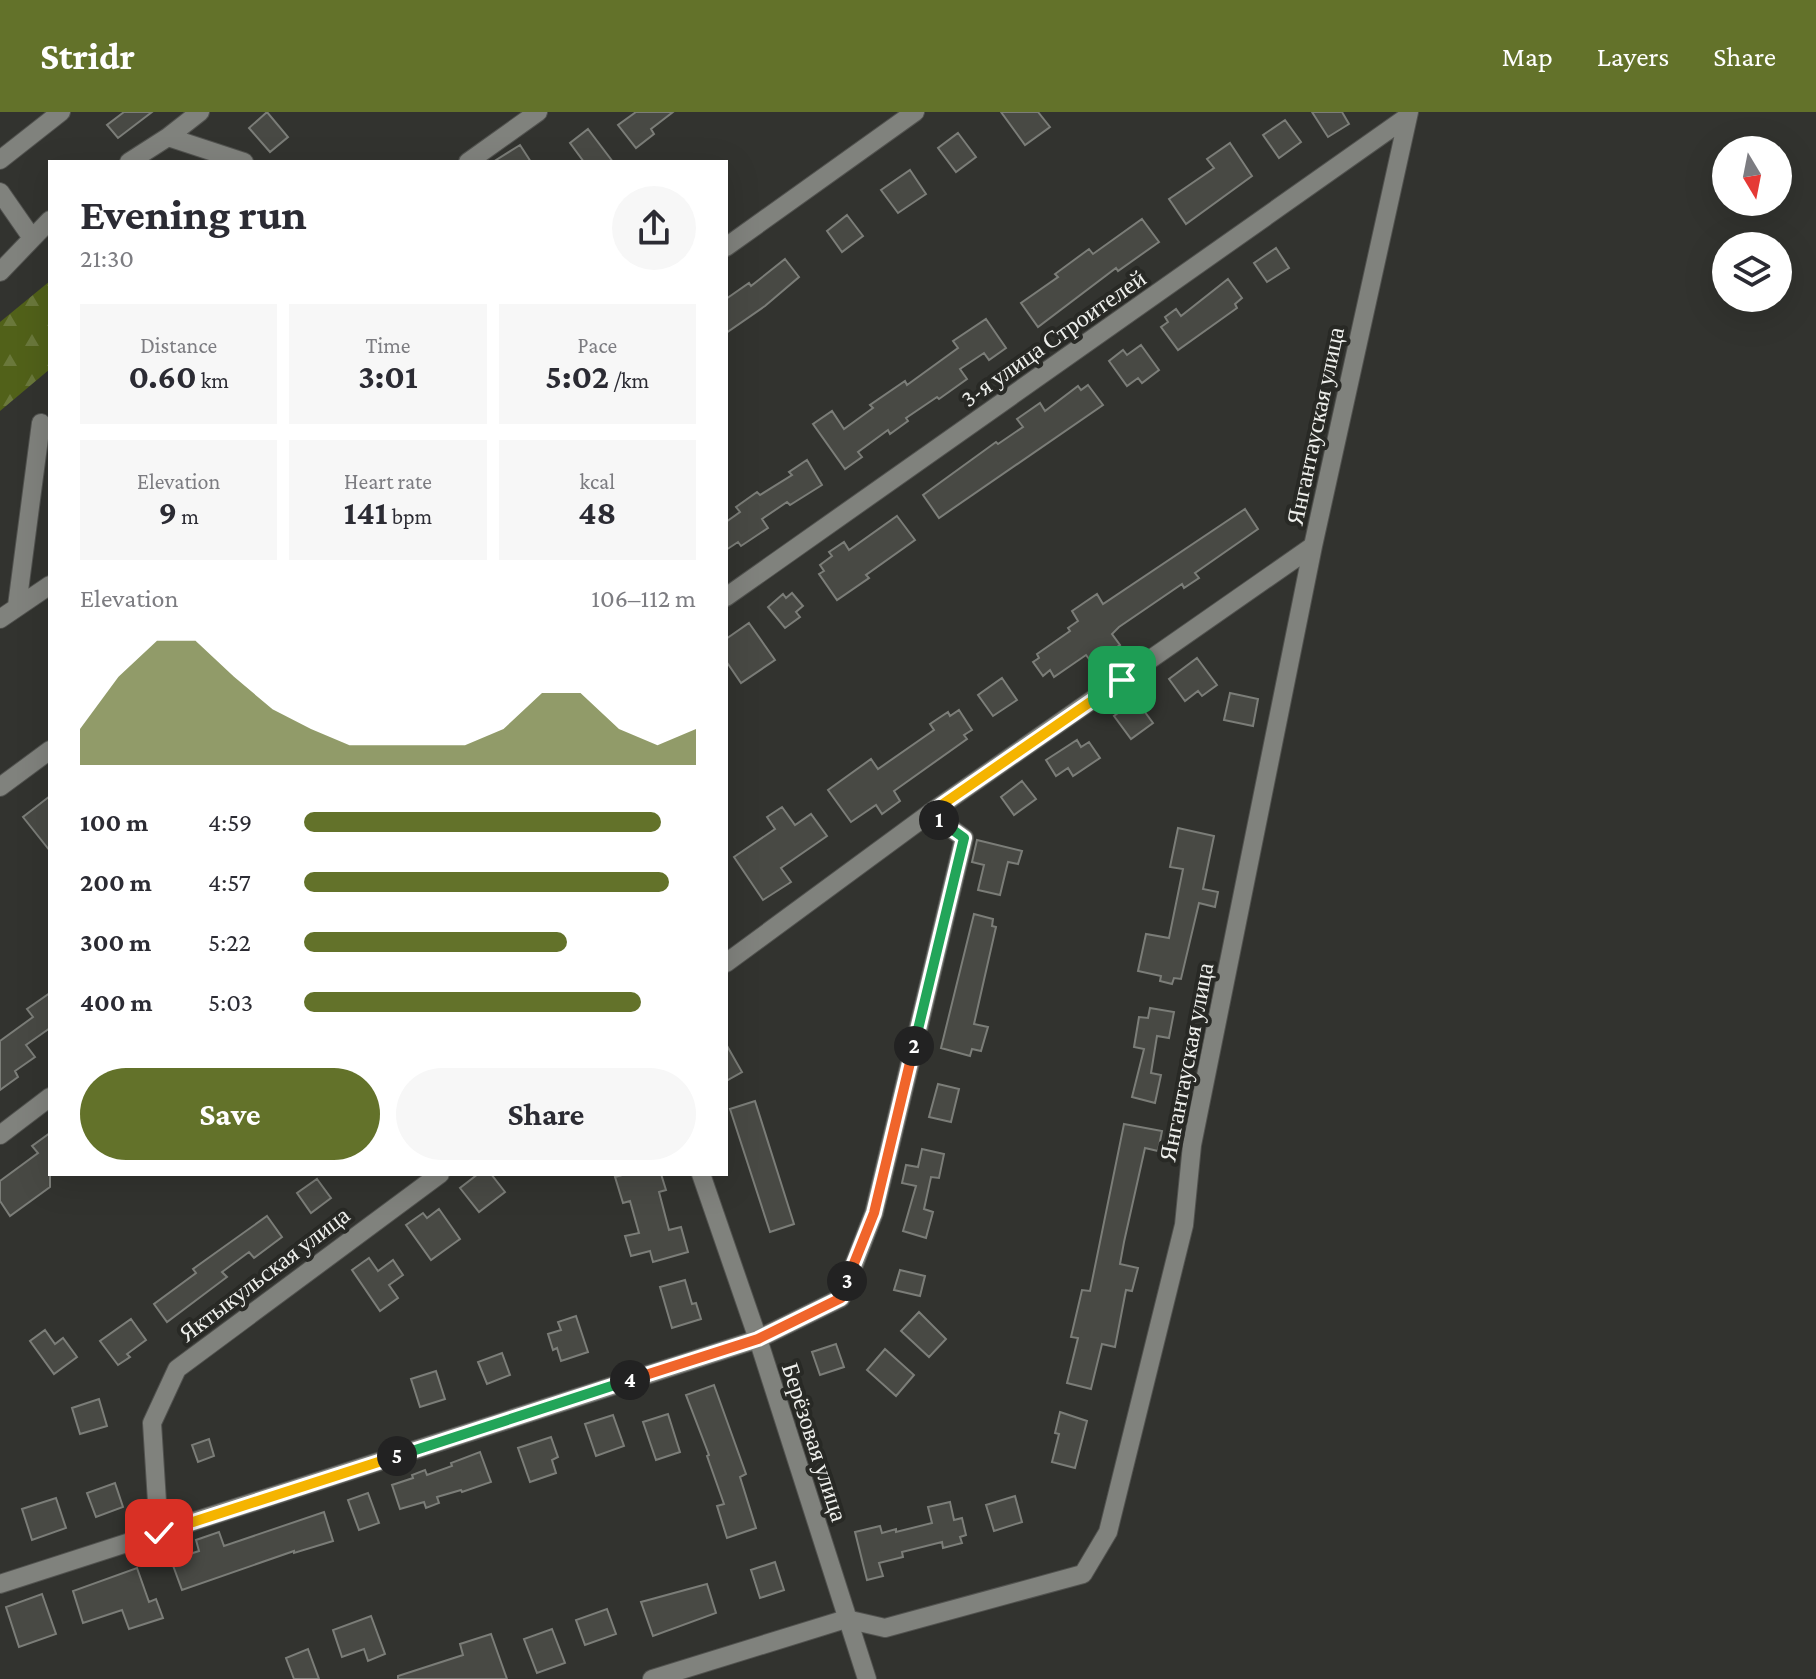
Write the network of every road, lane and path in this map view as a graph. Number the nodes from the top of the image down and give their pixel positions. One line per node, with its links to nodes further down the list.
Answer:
1 (538, 112): 10 (street)
2 (915, 112): 14 (street)
3 (59, 113): 7 (street)
4 (1408, 114): 17 (street, Янгантауская улица); 19 (street, 3-я улица Строителей)
5 (191, 115): 6 (street)
6 (168, 137): 8 (street); 9 (street)
7 (0, 160)
8 (132, 160)
9 (238, 160)
10 (471, 160)
11 (0, 192): 13 (street)
12 (48, 222): 13 (street)
13 (32, 238): 15 (street)
14 (728, 246)
15 (0, 272)
16 (41, 423): 20 (street)
17 (1313, 546): 24 (street); 33 (street, Янгантауская улица)
18 (48, 586): 20 (street)
19 (728, 596)
20 (17, 606): 21 (street)
21 (0, 619)
22 (48, 751): 23 (street)
23 (0, 787)
24 (930, 813): 25 (street); 30 (street)
25 (728, 962)
26 (48, 1099): 27 (street)
27 (0, 1135)
28 (437, 1176): 31 (street, Яктыкульская улица)
29 (702, 1176): 30 (street, Берёзовая улица)
30 (758, 1339): 31 (street); 33 (street, Берёзовая улица)
31 (159, 1533): 32 (street)
32 (0, 1584)
33 (846, 1619): 34 (street); 35 (street, Берёзовая улица)
34 (652, 1679)
35 (867, 1679)

